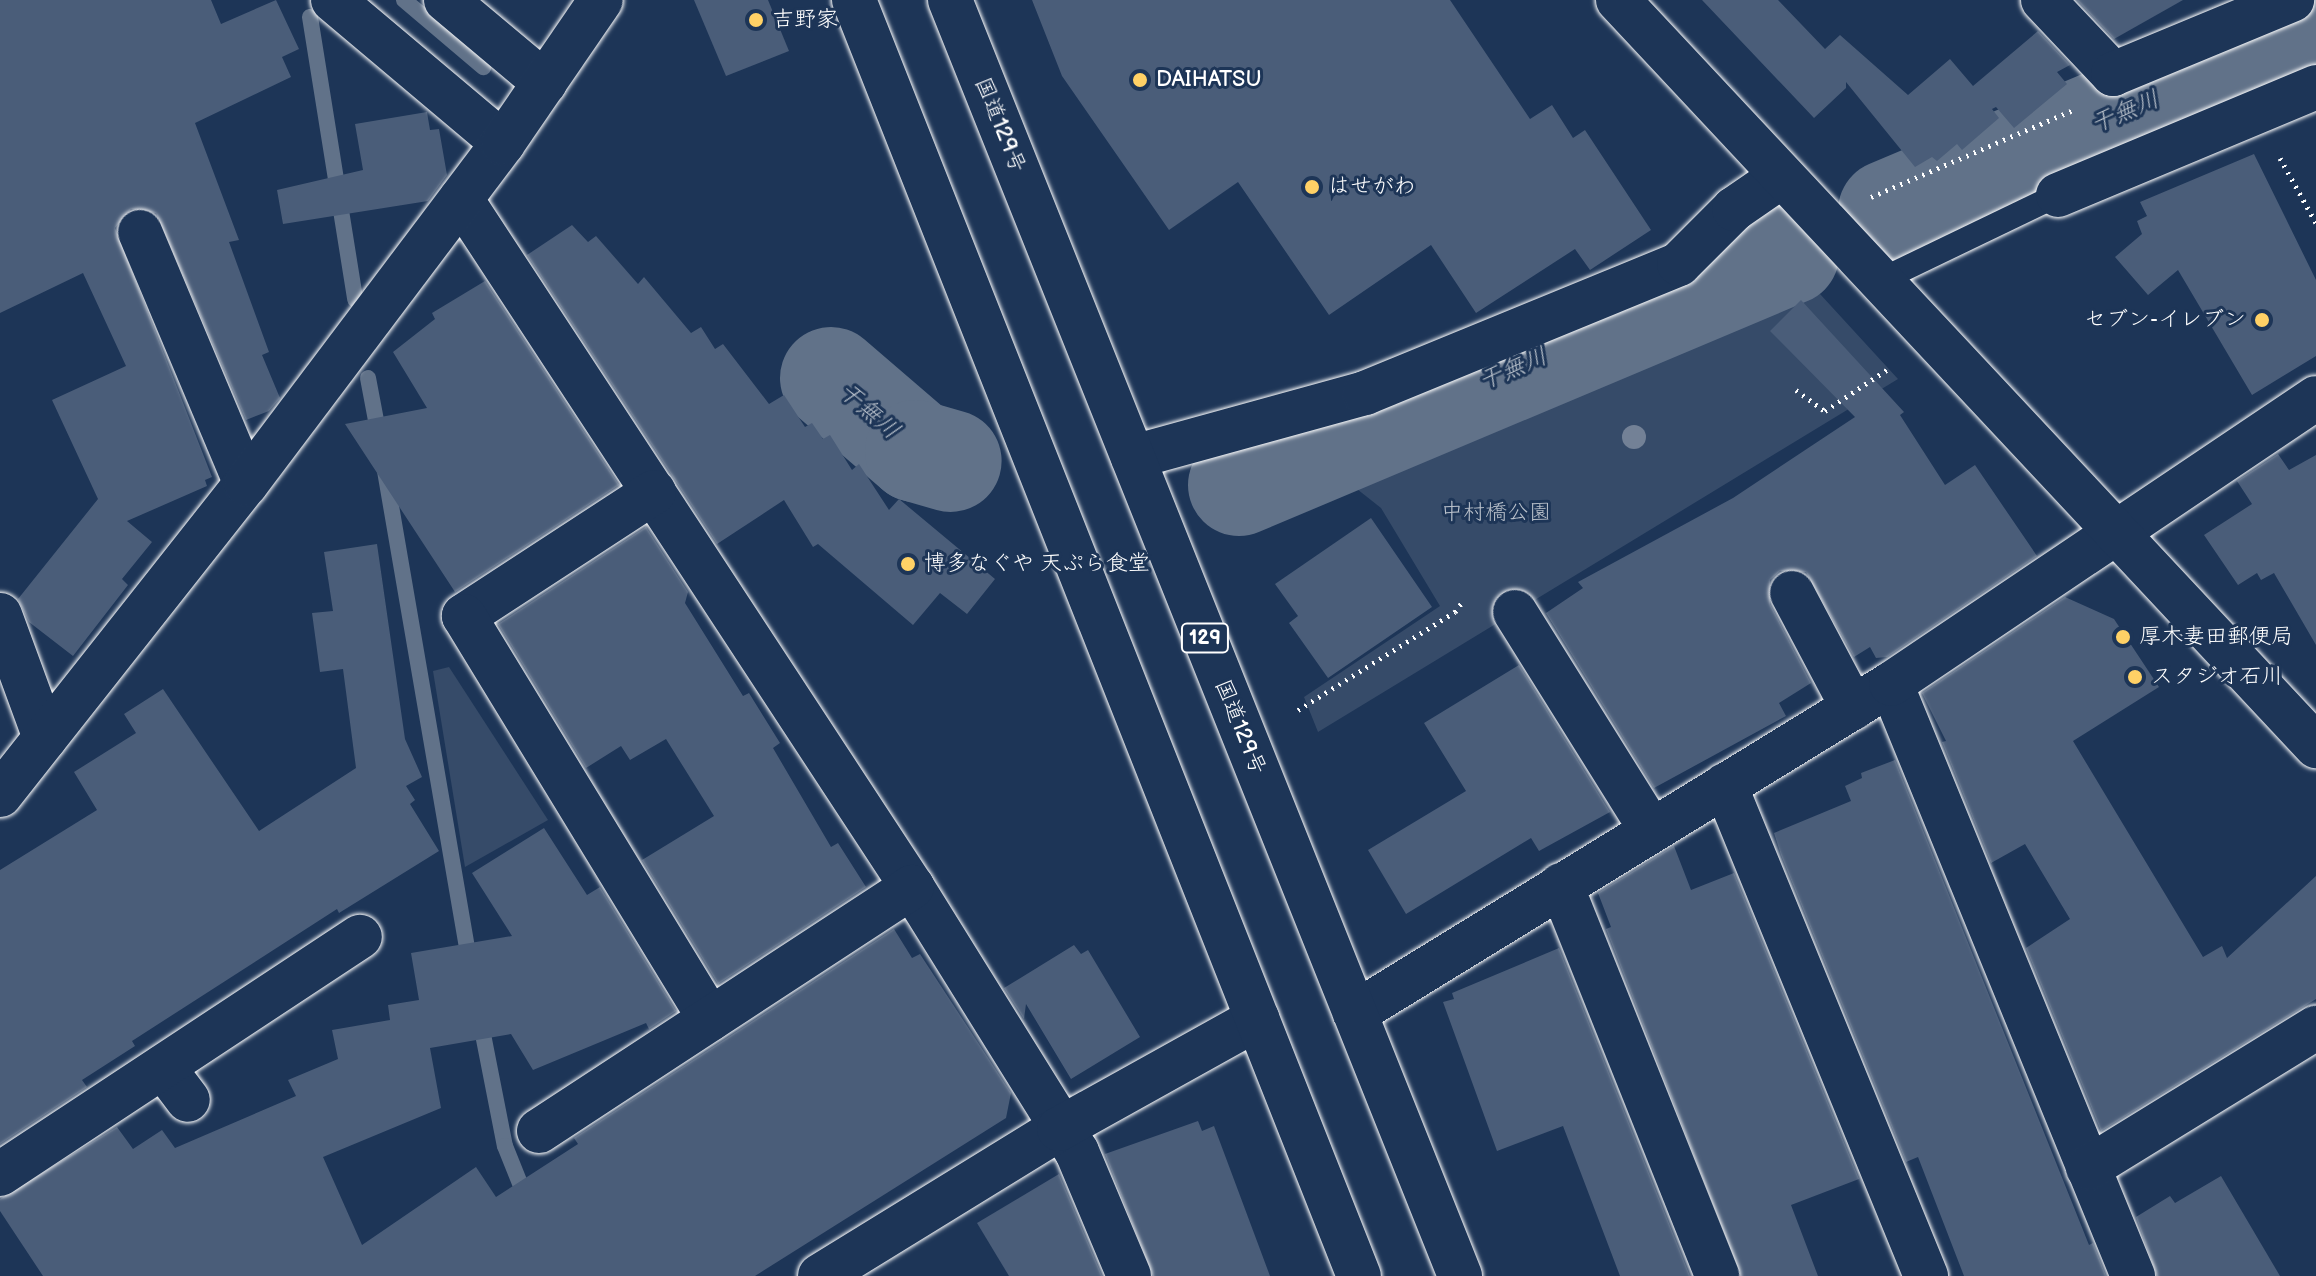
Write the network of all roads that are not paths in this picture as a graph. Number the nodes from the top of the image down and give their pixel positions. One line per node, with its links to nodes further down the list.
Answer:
1 (333, 0): 11 (main road)
2 (446, 0): 9 (main road)
3 (601, 0): 9 (main road)
4 (854, 0): 37 (main road)
5 (950, 0): 18 (main road, 国道129号 / 129)
6 (1618, 0): 12 (main road)
7 (2043, 0): 8 (main road)
8 (2292, 0)
9 (545, 83): 11 (main road)
10 (2316, 87): 13 (main road)
11 (503, 143): 14 (main road)
12 (1782, 176): 16 (main road); 18 (main road)
13 (2058, 195): 16 (lane)
14 (461, 199): 19 (main road); 20 (main road)
15 (140, 232): 19 (main road)
16 (1881, 280): 21 (main road)
17 (2316, 398): 21 (main road)
18 (1133, 457): 35 (main road, 国道129号 / 129)
19 (246, 484): 27 (main road)
20 (654, 492): 33 (main road); 36 (main road)
21 (2117, 533): 25 (main road); 28 (main road)
22 (1792, 593): 26 (main road)
23 (1515, 612): 31 (main road)
24 (0, 615): 27 (main road)
25 (1891, 684): 26 (main road); 41 (main road)
26 (1853, 708): 29 (main road)
27 (45, 738): 30 (main road)
28 (2316, 746)
29 (1725, 785): 31 (main road); 48 (main road)
30 (0, 795)
31 (1651, 830): 32 (main road)
32 (1561, 885): 35 (main road); 47 (main road)
33 (912, 887): 36 (main road); 39 (main road)
34 (360, 937): 42 (main road)
35 (1355, 1013): 46 (main road, 国道129号 / 129)
36 (710, 1019): 40 (main road)
37 (1257, 1019): 39 (main road); 45 (main road)
38 (2316, 1028): 41 (main road)
39 (1059, 1129): 43 (main road); 44 (main road)
40 (539, 1131)
41 (2088, 1168): 49 (main road)
42 (0, 1174)
43 (820, 1276)
44 (1129, 1276)
45 (1359, 1276)
46 (1460, 1276)
47 (1717, 1276)
48 (1926, 1276)
49 (2133, 1276)

